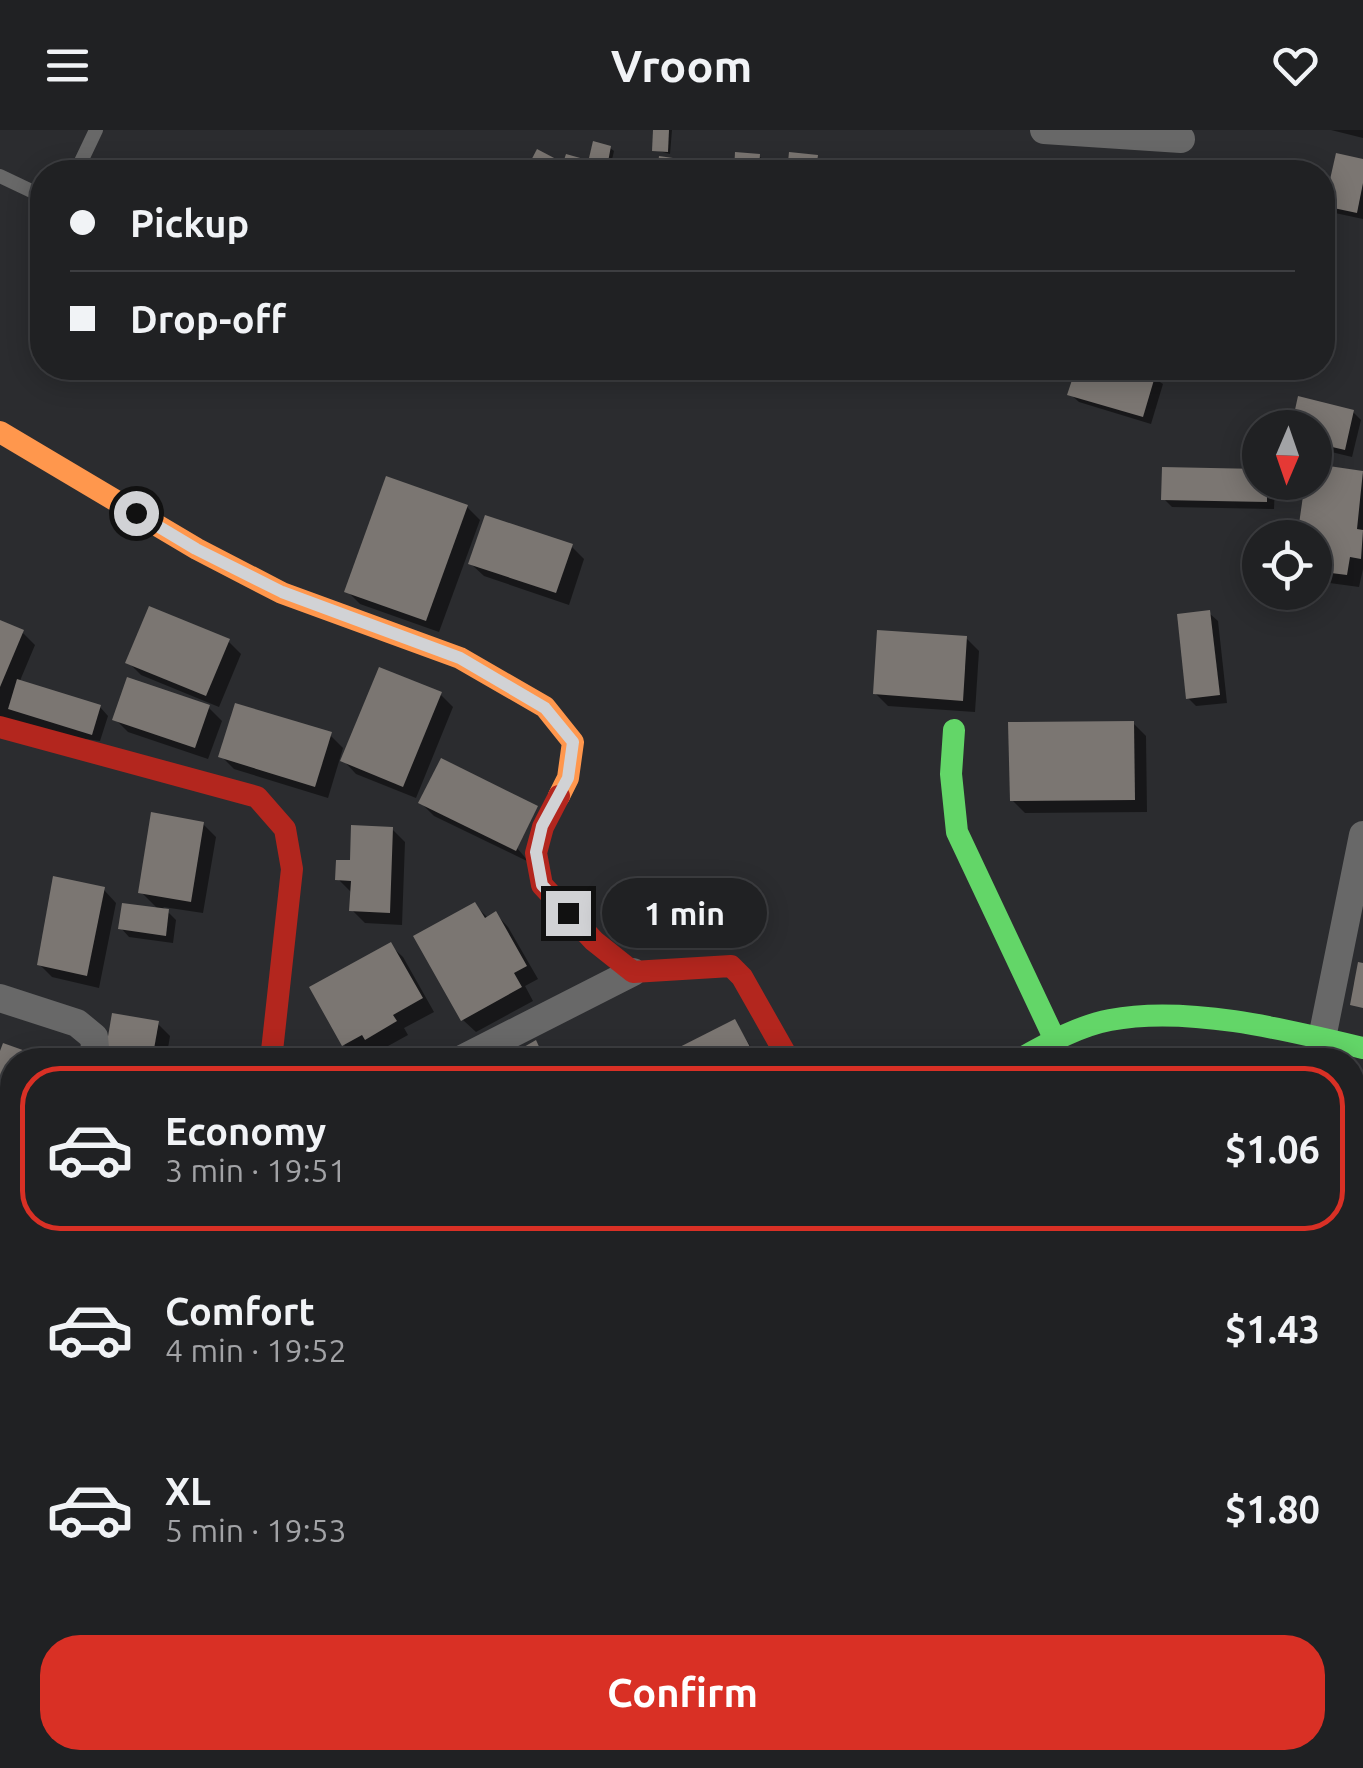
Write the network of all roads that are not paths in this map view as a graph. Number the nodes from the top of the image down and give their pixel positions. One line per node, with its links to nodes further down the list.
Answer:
1 (96, 130): 4 (lane)
2 (1044, 130): 3 (street)
3 (1180, 139)
4 (82, 160)
5 (0, 176): 6 (lane)
6 (30, 190)
7 (0, 432): 11 (street)
8 (0, 727): 16 (street)
9 (954, 730): 14 (street)
10 (1363, 836): 13 (street)
11 (633, 972): 17 (street); 18 (street)
12 (0, 998): 15 (street)
13 (1322, 1038): 14 (street); 20 (street)
14 (1055, 1040): 19 (street)
15 (95, 1048)
16 (272, 1048)
17 (484, 1048)
18 (782, 1048)
19 (1040, 1048)
20 (1363, 1048)

